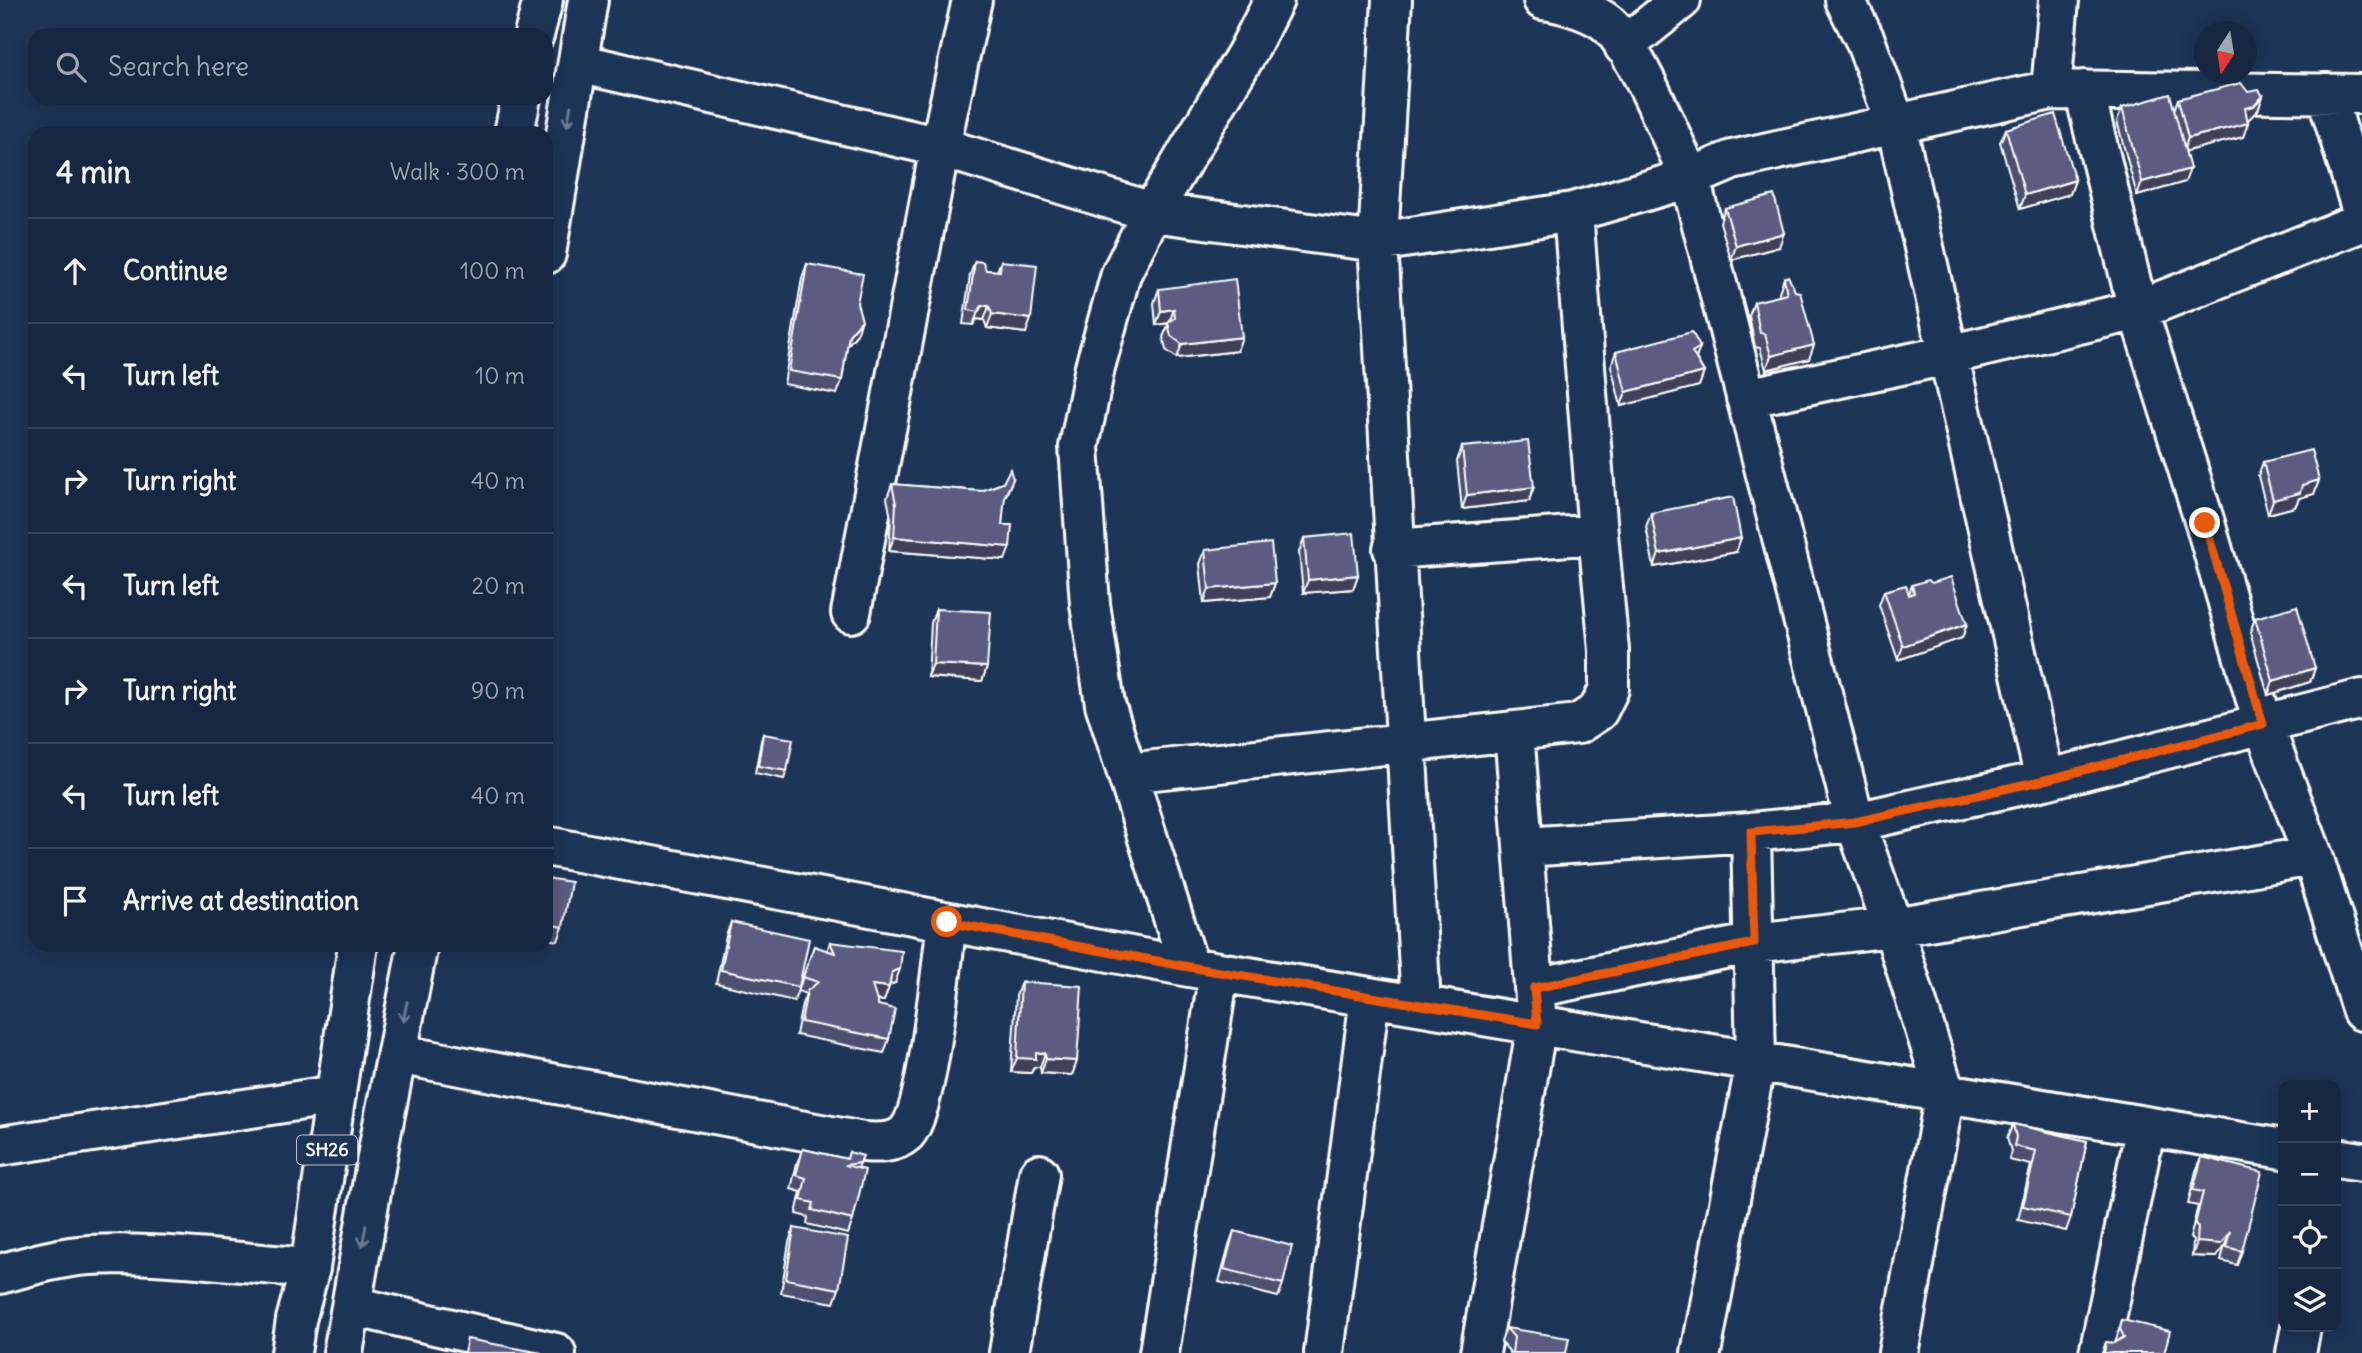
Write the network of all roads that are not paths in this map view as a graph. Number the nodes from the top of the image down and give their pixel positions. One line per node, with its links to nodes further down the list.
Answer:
1 (543, 0): 10 (street)
2 (588, 0): 12 (street)
3 (972, 0): 18 (street)
4 (1274, 0): 22 (street)
5 (1392, 0): 25 (street)
6 (1543, 0): 11 (street)
7 (1681, 0): 11 (street)
8 (1845, 0): 16 (street)
9 (2059, 0): 13 (street)
10 (536, 28)
11 (1624, 46): 19 (street)
12 (578, 63): 18 (street); 21 (street, one-way to 21)
13 (2067, 90): 14 (street); 16 (street); 26 (street)
14 (2344, 93): 20 (street)
15 (520, 105): 17 (street)
16 (1896, 124): 19 (street); 27 (street)
17 (515, 126)
18 (940, 147): 22 (street); 31 (street)
19 (1690, 178): 23 (street); 28 (street)
20 (2362, 211)
21 (553, 212)
22 (1152, 212): 25 (street); 36 (street)
23 (1573, 212): 25 (street); 29 (street)
24 (2362, 222): 26 (street)
25 (1378, 242): 30 (street)
26 (2138, 310): 27 (street); 33 (street)
27 (1948, 355): 28 (street); 37 (street)
28 (1746, 398): 38 (street)
29 (1598, 534): 30 (street); 34 (street)
30 (1393, 549): 35 (street)
31 (852, 613)
32 (2362, 699): 33 (street)
33 (2263, 724): 37 (street); 42 (street)
34 (1514, 731): 35 (street); 40 (street)
35 (1405, 743): 36 (street); 50 (street)
36 (1127, 773): 48 (street)
37 (2045, 780): 38 (street)
38 (1855, 822): 39 (street); 44 (street)
39 (1751, 832): 40 (street); 45 (street)
40 (1524, 846): 51 (street)
41 (553, 847): 43 (street)
42 (2313, 856): 44 (street); 52 (street)
43 (947, 922): 48 (street); 53 (street)
44 (1893, 927): 45 (street); 55 (street)
45 (1754, 943): 51 (street); 54 (street)
46 (357, 952): 56 (street, SH26)
47 (417, 952): 53 (street, one-way to 53)
48 (1204, 969): 49 (street); 71 (street)
49 (1370, 997): 50 (street); 72 (street)
50 (1421, 1005): 51 (street)
51 (1536, 1006): 54 (street); 73 (street)
52 (2362, 1011)
53 (397, 1054): 65 (street, one-way to 65)
54 (1756, 1061): 55 (street); 74 (street)
55 (1945, 1093): 57 (street); 75 (street)
56 (336, 1095): 58 (street); 63 (street, SH26)
57 (2146, 1126): 59 (street); 76 (street)
58 (0, 1146)
59 (2278, 1148)
60 (2341, 1159): 61 (street)
61 (2362, 1162)
62 (1039, 1174): 70 (street)
63 (310, 1268): 64 (street); 67 (street, SH26)
64 (0, 1273)
65 (352, 1306): 68 (street); 69 (street)
66 (2300, 1332): 77 (street)
67 (291, 1353)
68 (343, 1353)
69 (556, 1353)
70 (1009, 1353)
71 (1159, 1353)
72 (1324, 1353)
73 (1480, 1353)
74 (1701, 1353)
75 (1898, 1353)
76 (2099, 1353)
77 (2296, 1353)

